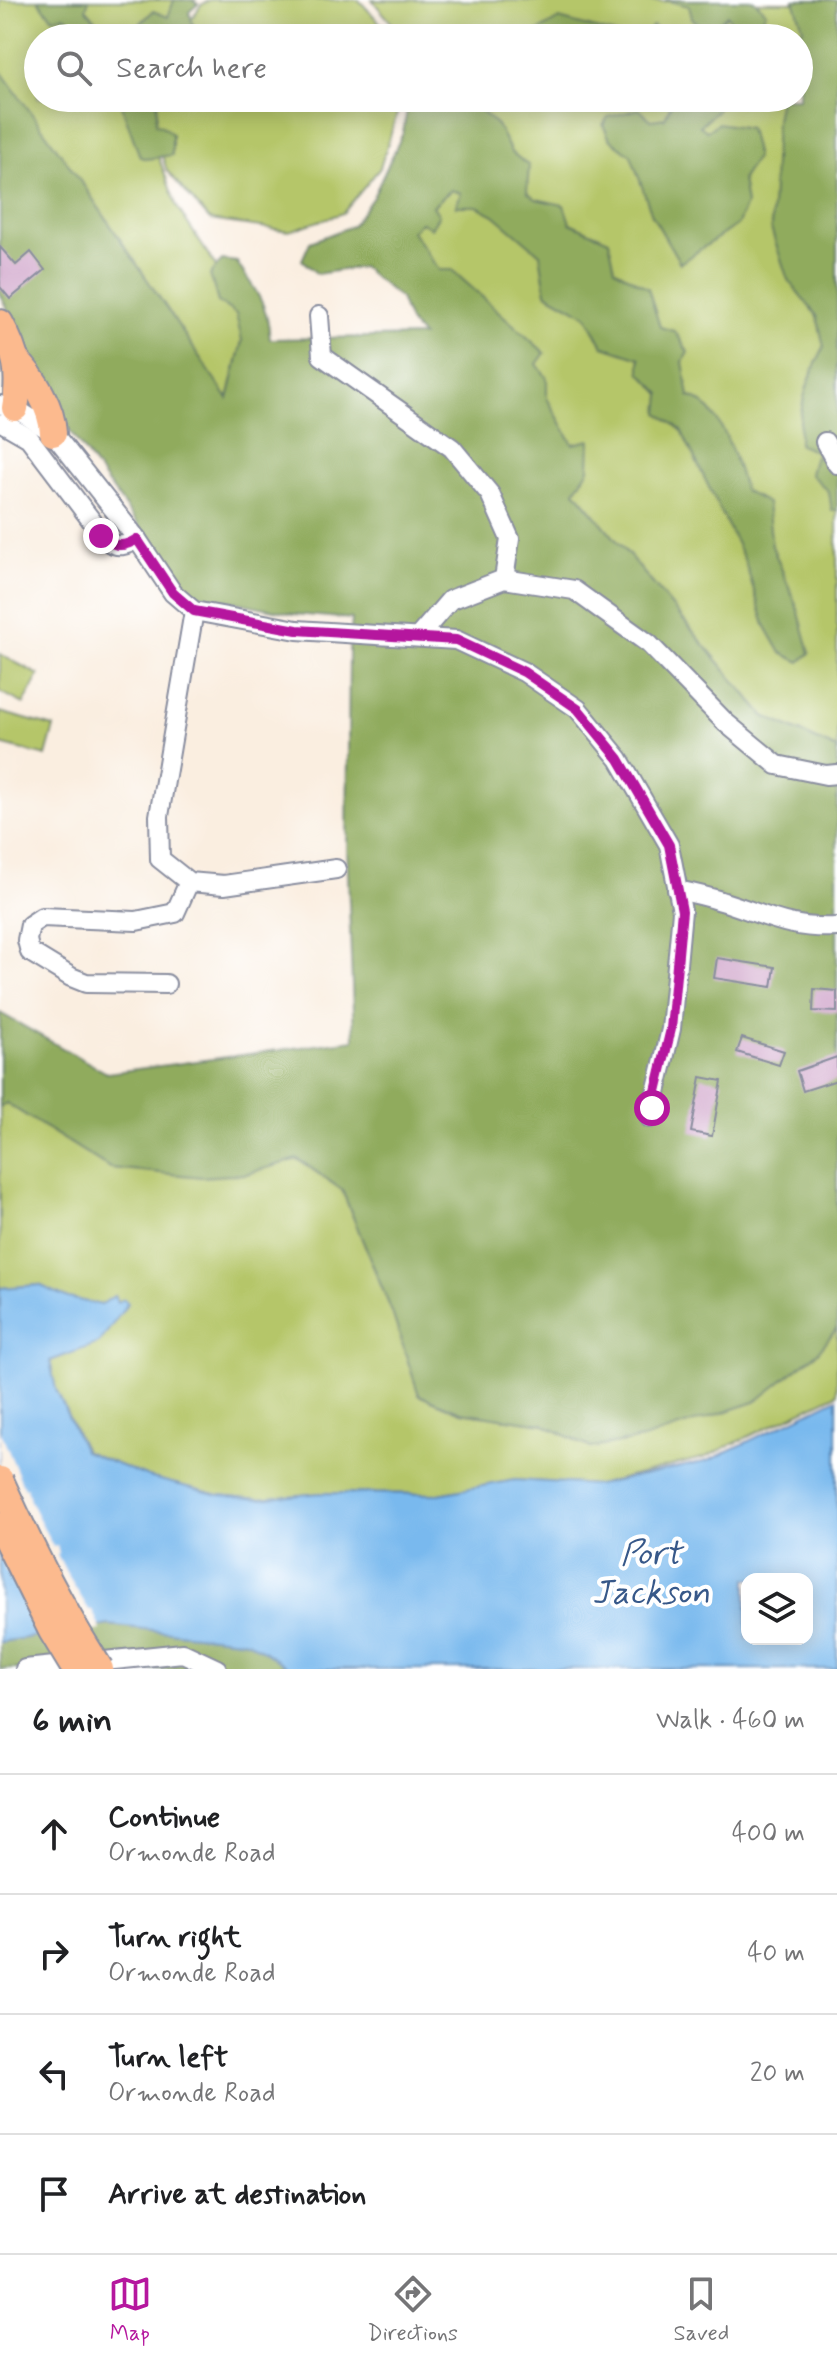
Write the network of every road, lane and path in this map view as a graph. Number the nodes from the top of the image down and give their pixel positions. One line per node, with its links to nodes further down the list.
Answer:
1 (319, 316): 9 (street)
2 (0, 323): 3 (highway)
3 (5, 367): 4 (highway); 5 (highway)
4 (6, 412): 5 (street); 8 (street)
5 (53, 433): 8 (street)
6 (825, 442): 7 (street)
7 (837, 464)
8 (137, 539): 10 (street)
9 (504, 579): 11 (street); 12 (street)
10 (194, 611): 11 (street); 14 (street)
11 (418, 637): 15 (street)
12 (837, 774)
13 (336, 869): 14 (street)
14 (189, 882): 17 (street)
15 (677, 890): 16 (street); 18 (street)
16 (837, 927)
17 (166, 984)
18 (650, 1118)
19 (0, 1480): 23 (highway, bridge)
20 (0, 1526): 22 (highway, bridge)
21 (25, 1669): 24 (street)
22 (75, 1669)
23 (100, 1669)
24 (217, 1669)

